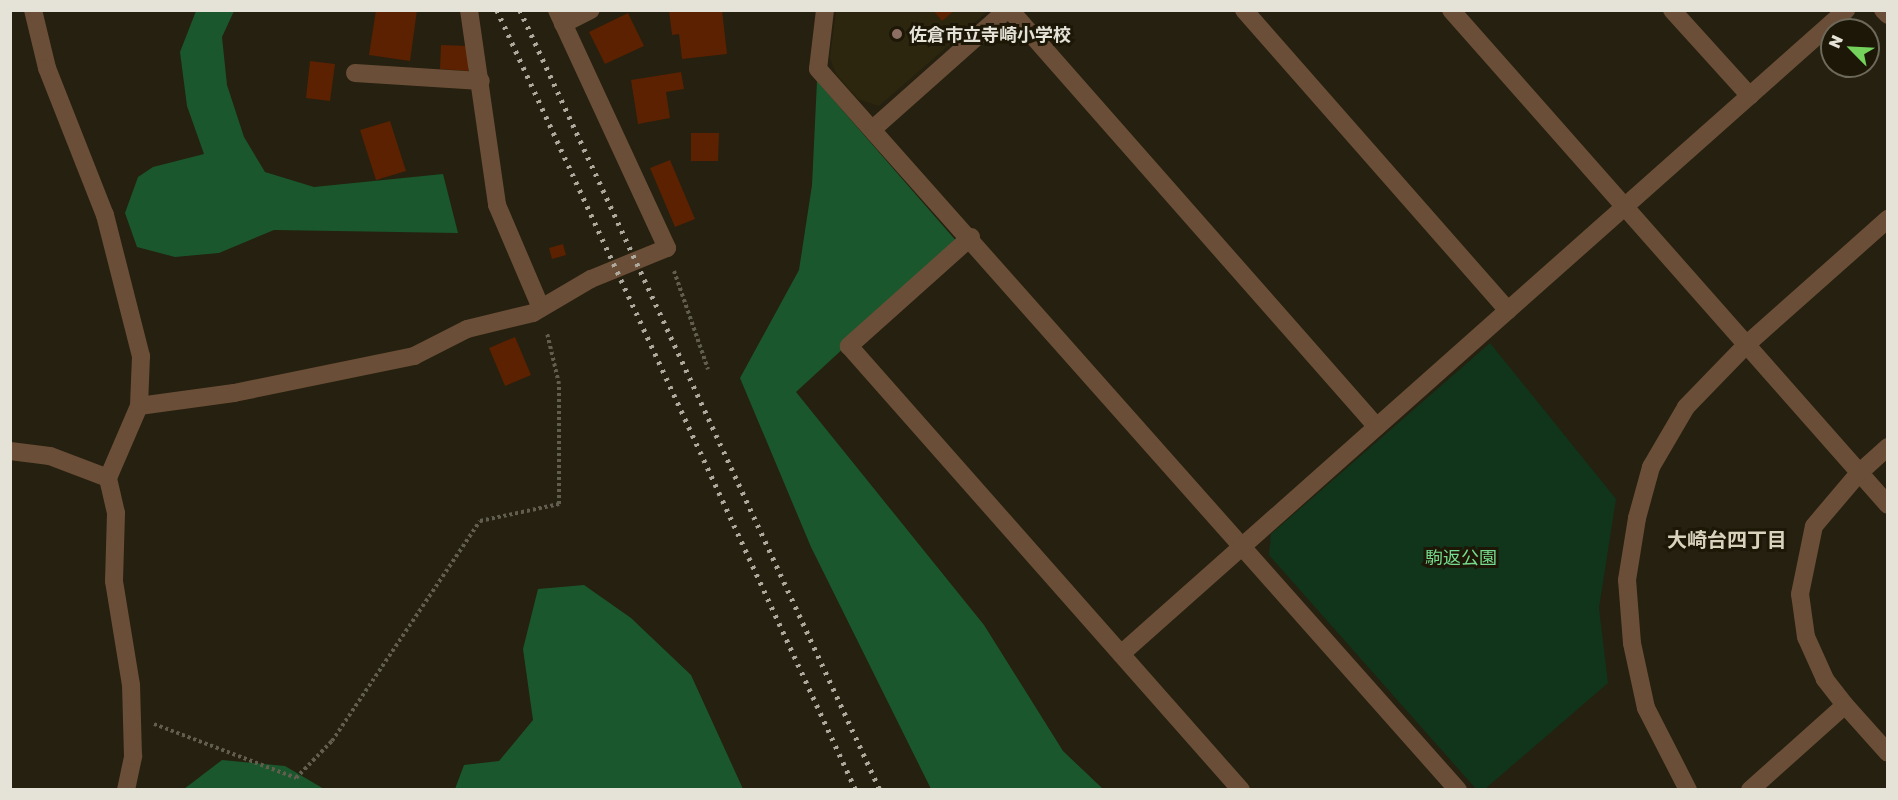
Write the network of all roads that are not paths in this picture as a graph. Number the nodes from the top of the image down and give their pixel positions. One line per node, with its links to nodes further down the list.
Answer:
1 (33, 10): 23 (street)
2 (469, 10): 14 (street)
3 (591, 10): 12 (street)
4 (825, 10): 16 (street)
5 (1008, 10): 16 (street); 24 (street)
6 (1244, 10): 21 (street)
7 (1451, 10): 17 (street)
8 (1672, 10): 15 (street)
9 (1846, 10): 15 (street)
10 (1883, 10): 11 (street)
11 (1887, 15)
12 (560, 17): 20 (street)
13 (355, 73): 14 (street)
14 (481, 81): 20 (street)
15 (1750, 96): 17 (street)
16 (874, 128): 19 (street)
17 (1624, 207): 21 (street); 22 (street)
18 (1887, 219): 22 (street)
19 (971, 237): 30 (street); 31 (street)
20 (542, 308): 23 (street)
21 (1508, 310): 24 (street)
22 (1746, 345): 27 (street); 37 (street)
23 (139, 406): 28 (street)
24 (1377, 427): 30 (street)
25 (1887, 447): 27 (street)
26 (10, 451): 28 (street)
27 (1859, 473): 29 (street); 32 (street)
28 (108, 478): 34 (street)
29 (1887, 505)
30 (1243, 546): 31 (street); 36 (street)
31 (1121, 654): 35 (street)
32 (1845, 705): 33 (street); 38 (street)
33 (1887, 753)
34 (126, 789)
35 (1241, 789)
36 (1458, 789)
37 (1688, 789)
38 (1750, 789)

